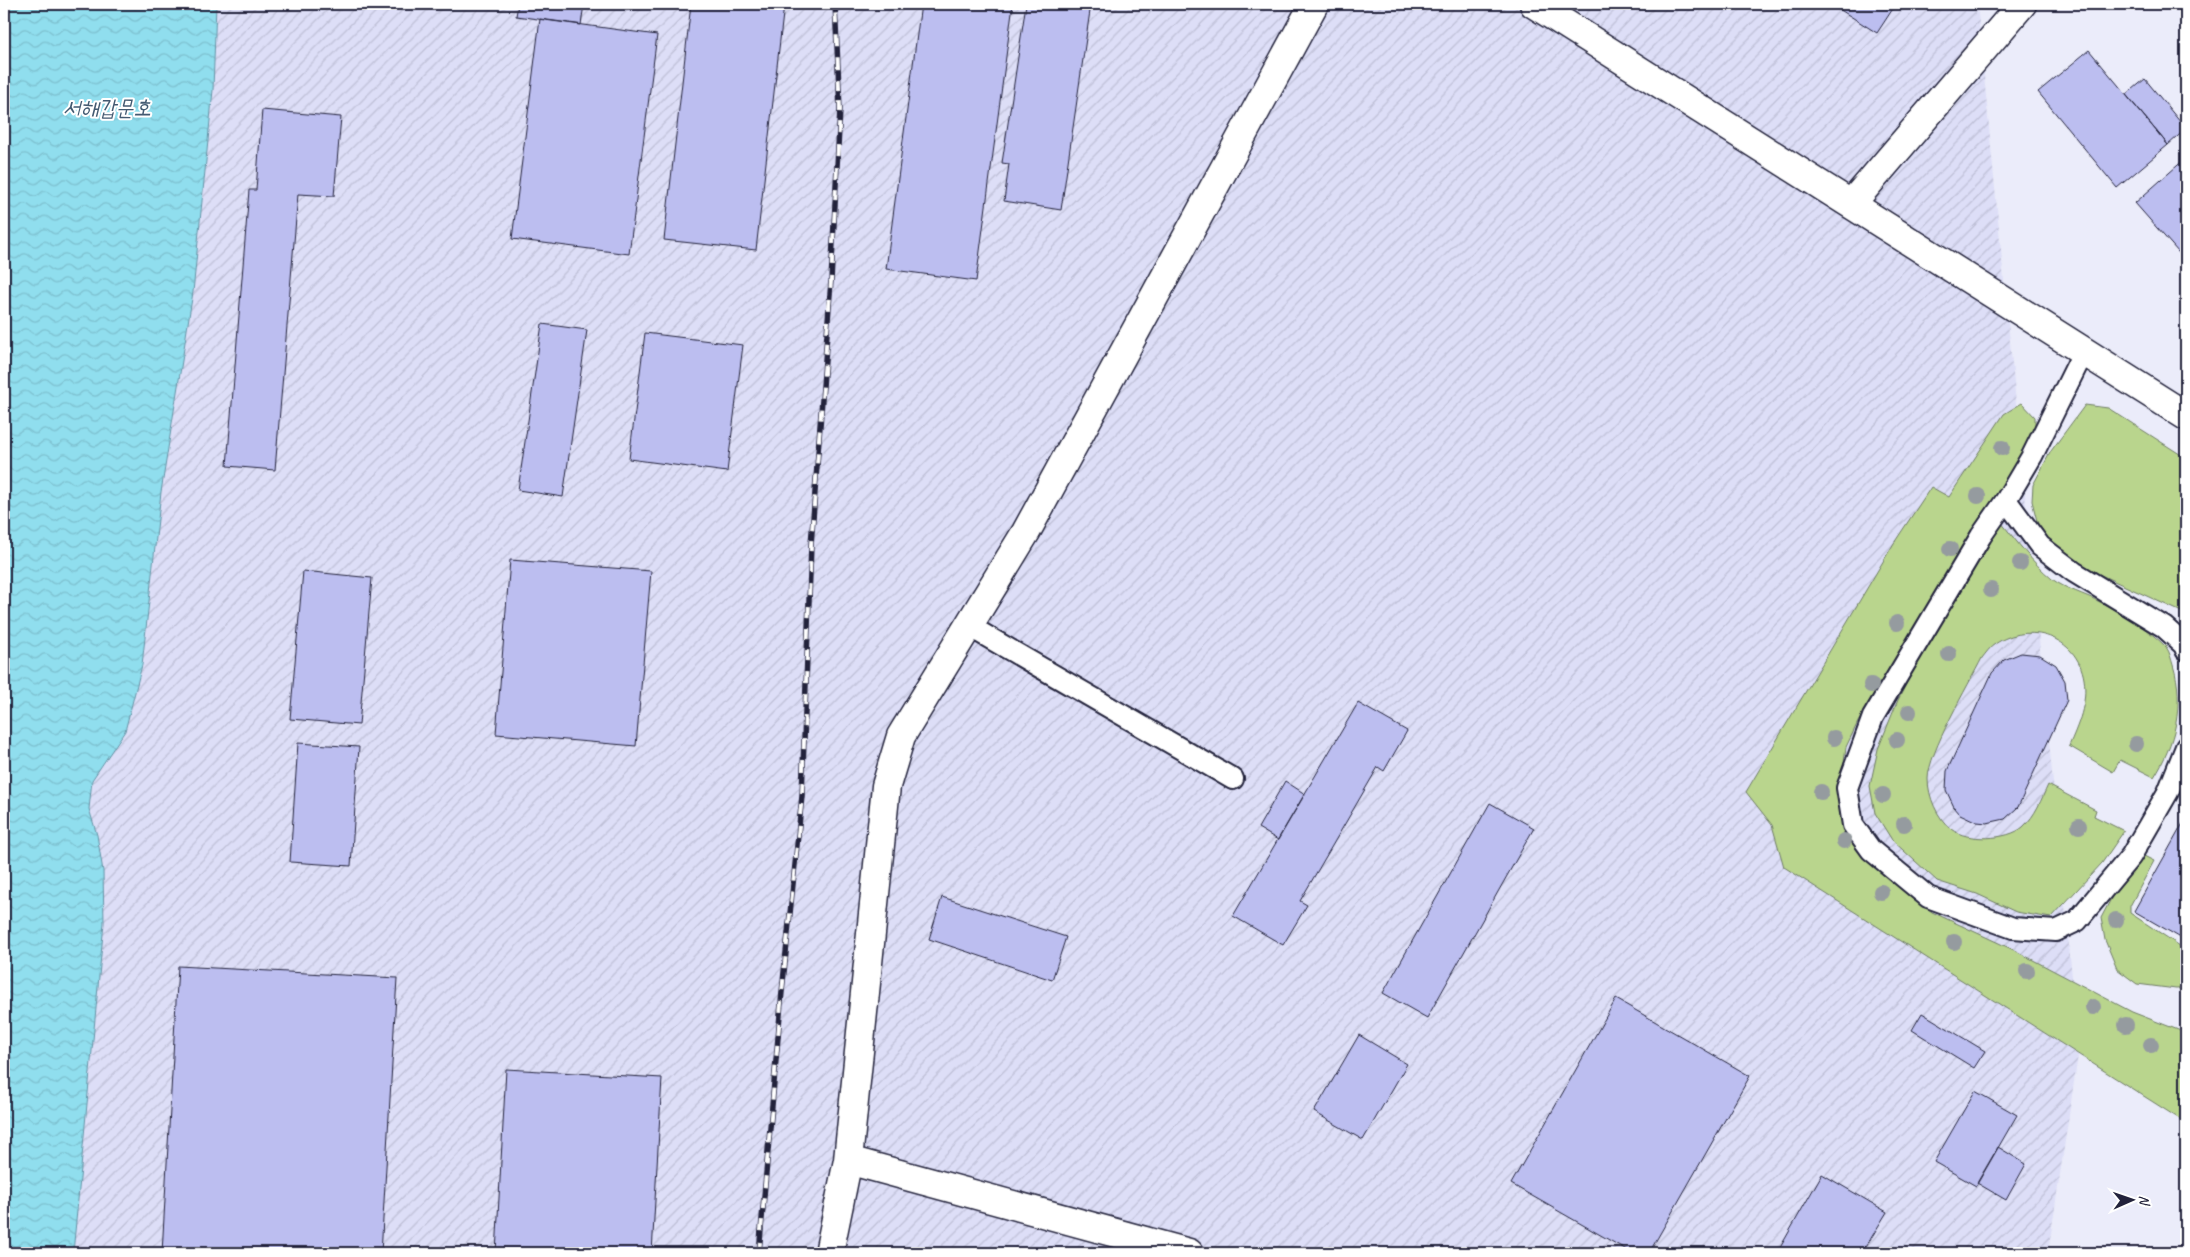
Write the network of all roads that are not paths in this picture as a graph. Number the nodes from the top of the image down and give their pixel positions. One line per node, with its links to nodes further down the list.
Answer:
1 (1314, 4): 8 (street)
2 (1534, 4): 4 (street)
3 (2022, 4): 4 (street)
4 (1851, 204): 5 (street)
5 (2084, 351): 6 (street); 7 (lane)
6 (2186, 416)
7 (2006, 500): 9 (lane); 10 (lane)
8 (969, 626): 11 (lane); 12 (street)
9 (2186, 650)
10 (2186, 747)
11 (1233, 779)
12 (848, 1160): 13 (street); 14 (street)
13 (829, 1253)
14 (1189, 1253)

